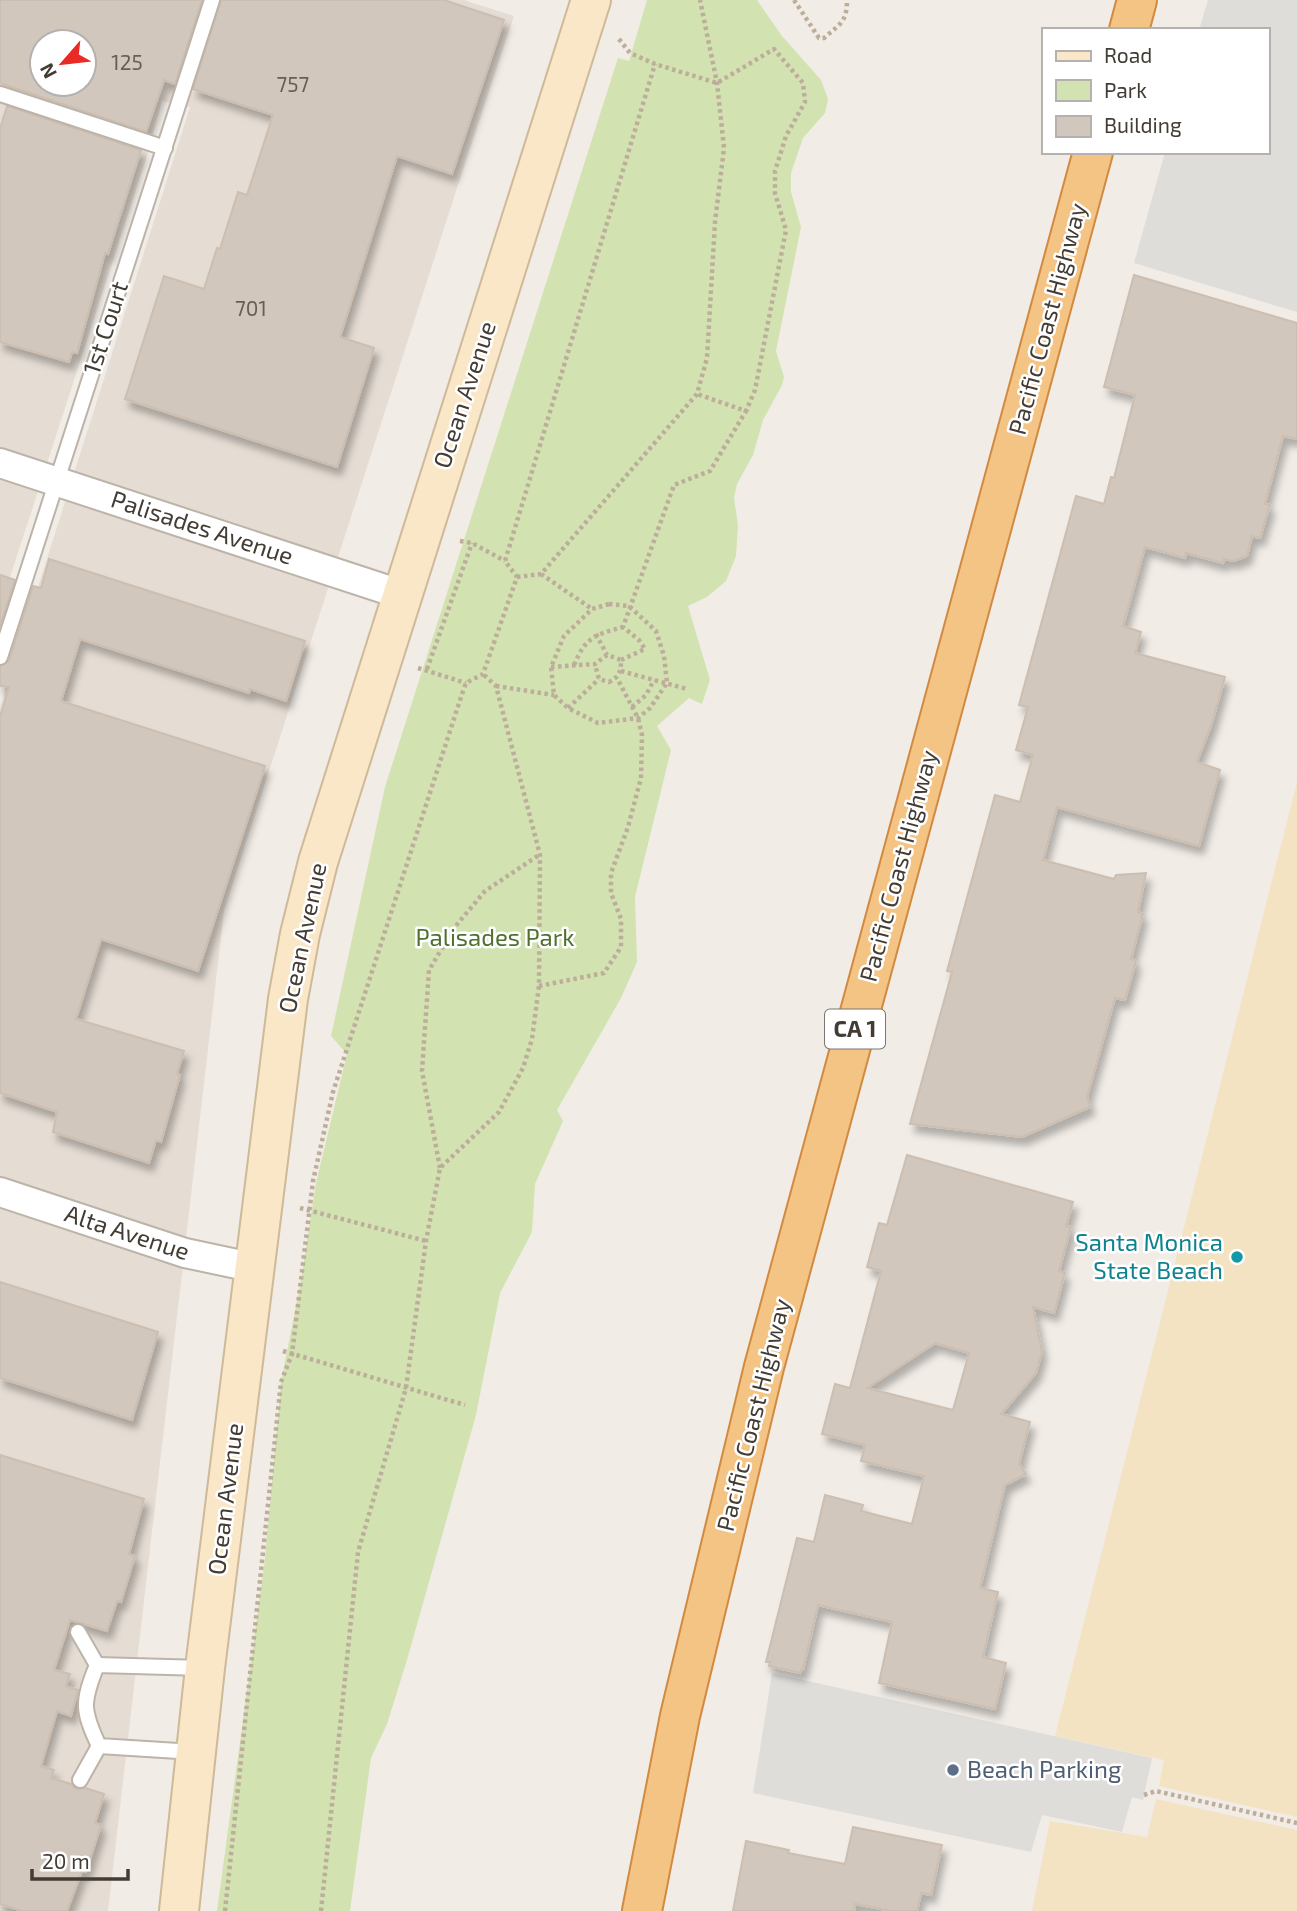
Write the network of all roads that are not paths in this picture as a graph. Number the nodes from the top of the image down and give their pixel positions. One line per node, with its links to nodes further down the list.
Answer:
1 (212, 0): 4 (lane, 1st Court)
2 (591, 0): 8 (main road, Ocean Avenue)
3 (0, 94): 4 (lane)
4 (165, 148): 7 (lane, 1st Court)
5 (1092, 154): 19 (highway, Pacific Coast Highway / CA 1)
6 (0, 463): 7 (street, Palisades Avenue)
7 (57, 481): 8 (street, Palisades Avenue); 9 (lane, 1st Court)
8 (403, 595): 11 (main road, Ocean Avenue)
9 (0, 657)
10 (0, 1192): 11 (street, Alta Avenue)
11 (256, 1268): 14 (main road, Ocean Avenue)
12 (78, 1632): 13 (lane)
13 (97, 1665): 14 (lane); 15 (lane)
14 (205, 1668): 16 (main road, Ocean Avenue)
15 (99, 1746): 16 (lane); 17 (lane)
16 (195, 1752): 18 (main road, Ocean Avenue)
17 (80, 1780)
18 (178, 1911)
19 (642, 1911)

